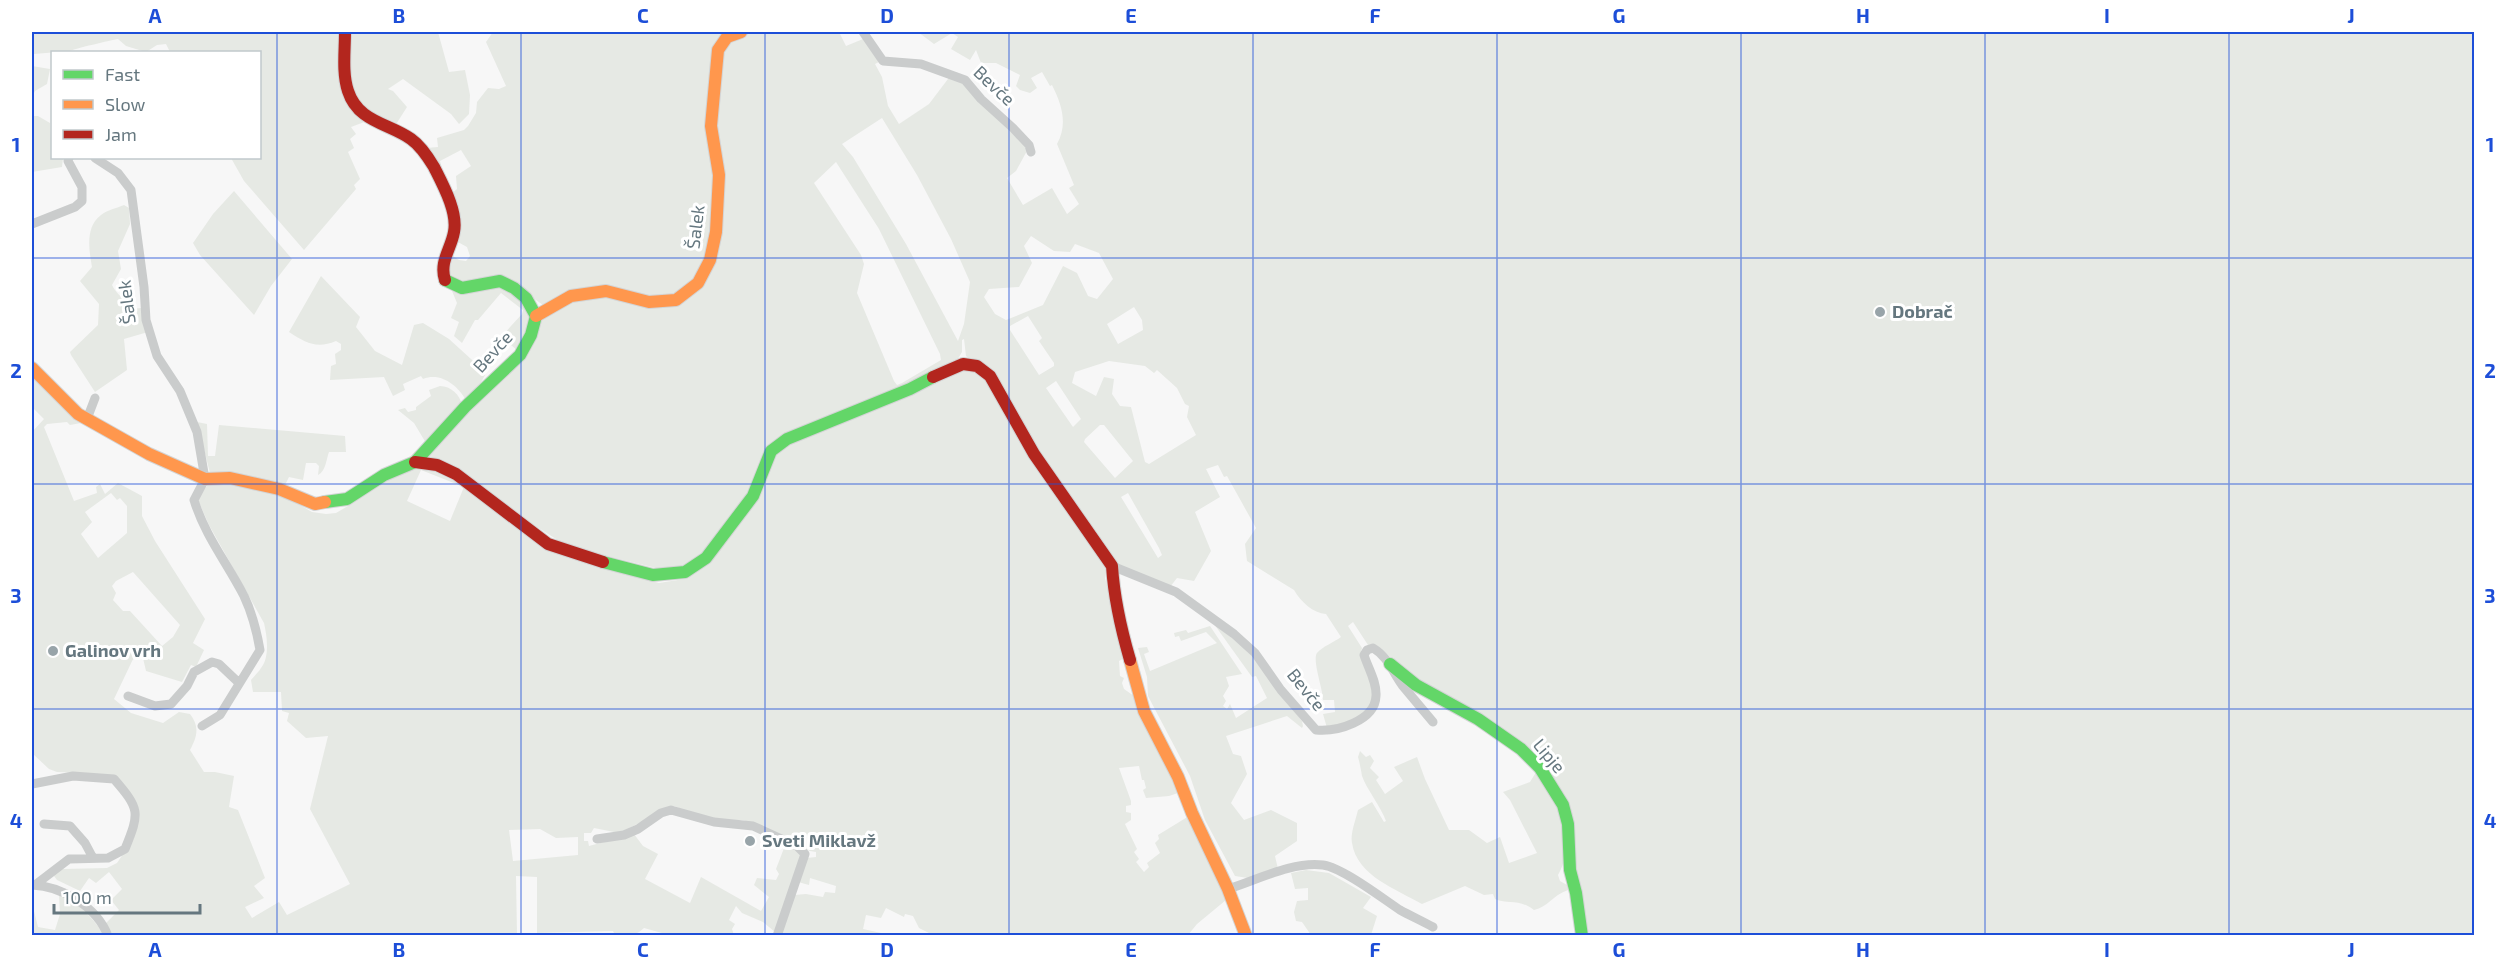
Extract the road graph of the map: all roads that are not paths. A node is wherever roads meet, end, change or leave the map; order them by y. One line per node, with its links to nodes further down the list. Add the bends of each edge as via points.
1 (345, 32): 9 (street, via 348,89 357,108 380,126 420,147 446,192 454,232 442,267 445,280 462,288 500,281 526,298)
2 (741, 32): 4 (street, Šalek)
3 (863, 32): 5 (street, Bevče, via 883,61 921,64 965,80)
4 (725, 34): 9 (street, Šalek, via 718,50 711,126 719,175 716,232 710,260 698,283 676,300 649,303 606,291 571,296)
5 (1031, 152)
6 (69, 159): 8 (street, via 82,187 82,201)
7 (97, 159): 14 (street, Šalek, via 118,173 131,190 146,320 157,356 180,391 197,432)
8 (32, 225)
9 (536, 316): 13 (street, Bevče, via 520,354)
10 (32, 368): 12 (street)
11 (95, 398): 12 (street)
12 (87, 419): 14 (street, via 149,454)
13 (415, 462): 14 (street, Bevče, via 347,499 315,504 279,489 230,478); 15 (street, via 437,465 456,474 548,544 582,557 653,574 686,572 706,558 738,518 753,496 771,451 787,439 963,364 977,366 990,376 1034,454)
14 (205, 479): 17 (street, via 194,500 201,523 245,598 260,650)
15 (1112, 566): 16 (street, Bevče, via 1176,592 1234,633 1255,653 1316,730 1338,731 1371,709 1377,698 1364,655 1367,650 1380,652); 26 (street, via 1120,624 1144,711)
16 (1390, 664): 19 (street, Bevče); 31 (street, Lipje, via 1416,685 1478,719 1521,749 1540,768 1563,805 1568,824 1570,870)
17 (239, 683): 18 (street, via 212,662 194,672 171,704 155,706); 20 (street, via 220,715)
18 (128, 696)
19 (1433, 722)
20 (202, 726)
21 (32, 784): 24 (street, via 73,776 114,779 133,801 135,823 125,849 108,858)
22 (44, 824): 24 (street, via 70,826)
23 (597, 839): 29 (street, via 624,835 671,810 714,822 753,826 797,846 805,854)
24 (93, 858): 25 (street, via 69,859)
25 (33, 885): 28 (street, via 73,896 84,904)
26 (1228, 889): 27 (street, via 1285,871 1324,865); 30 (street)
27 (1433, 927)
28 (108, 936)
29 (777, 936)
30 (1246, 936)
31 (1582, 936)

